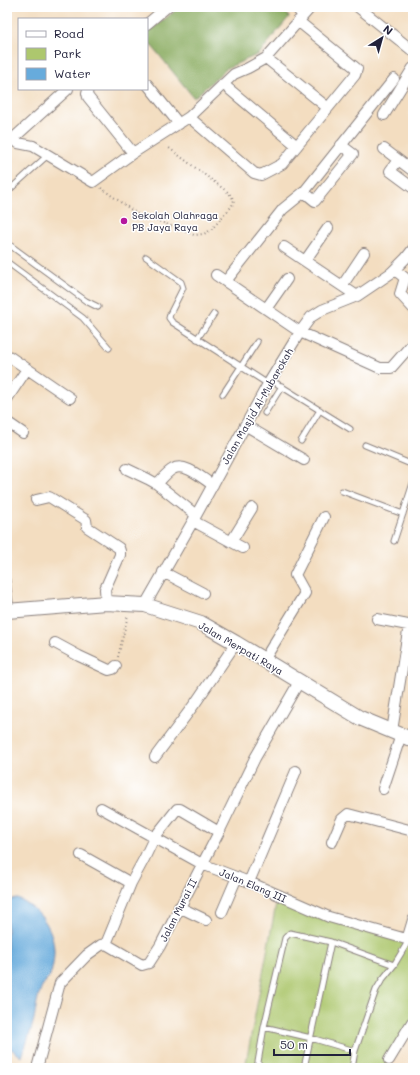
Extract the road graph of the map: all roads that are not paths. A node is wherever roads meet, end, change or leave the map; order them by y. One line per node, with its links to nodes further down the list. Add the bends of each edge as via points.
1 (167, 7): 6 (street)
2 (296, 7): 5 (street)
3 (311, 7): 5 (street)
4 (358, 7): 7 (street)
5 (301, 19): 8 (street); 15 (street, via 357,69)
6 (148, 23)
7 (413, 51)
8 (266, 58): 11 (street, via 234,74); 15 (street)
9 (413, 68): 16 (street)
10 (394, 79): 21 (street)
11 (223, 84): 17 (street); 22 (street)
12 (148, 85): 18 (street)
13 (67, 90): 20 (street)
14 (88, 90): 24 (street, via 88,97)
15 (328, 108): 22 (street)
16 (384, 115)
17 (189, 117): 18 (street); 22 (street, via 254,173 261,175 282,164)
18 (179, 124): 24 (street)
19 (18, 143): 25 (street, via 34,146)
20 (7, 144)
21 (341, 145): 30 (street); 30 (street, via 353,154 315,201)
22 (297, 146)
23 (384, 149): 26 (street)
24 (133, 153): 25 (street, via 94,182)
25 (48, 156): 29 (lane)
26 (398, 160): 27 (street); 28 (street, via 390,171)
27 (413, 171)
28 (413, 188)
29 (7, 192)
30 (304, 192): 42 (street, via 283,209)
31 (328, 228): 37 (street)
32 (7, 243): 45 (lane)
33 (284, 247): 37 (street)
34 (413, 249): 39 (street, Jalan Masjid Al-Mubarokah)
35 (364, 253): 43 (street)
36 (146, 257): 50 (lane, via 181,282 183,288 169,318)
37 (305, 261): 43 (street)
38 (7, 262): 53 (lane, via 83,318)
39 (395, 270): 44 (street, Jalan Masjid Al-Mubarokah); 46 (street, via 405,278 400,294)
40 (216, 274): 42 (street)
41 (287, 279): 47 (street)
42 (226, 281): 47 (street)
43 (342, 286): 44 (street)
44 (357, 296): 49 (street, Jalan Masjid Al-Mubarokah, via 322,310 311,317)
45 (98, 307)
46 (413, 308)
47 (266, 309): 49 (street)
48 (214, 314): 50 (lane)
49 (300, 332): 52 (street, via 380,368 392,368); 57 (street, Jalan Masjid Al-Mubarokah)
50 (198, 339): 55 (lane)
51 (257, 342): 55 (lane)
52 (413, 343)
53 (109, 348)
54 (7, 356): 56 (street)
55 (240, 367): 57 (lane); 59 (lane)
56 (27, 369): 60 (street); 61 (street)
57 (270, 382): 58 (lane); 65 (street, Jalan Masjid Al-Mubarokah)
58 (282, 386): 62 (lane); 63 (lane)
59 (223, 394)
60 (70, 398)
61 (7, 399)
62 (320, 410): 66 (lane); 68 (lane)
63 (265, 413)
64 (7, 422): 67 (street)
65 (245, 425): 70 (street); 75 (street, Jalan Masjid Al-Mubarokah)
66 (350, 428)
67 (23, 433)
68 (301, 441)
69 (365, 445): 71 (lane)
70 (304, 460)
71 (412, 463)
72 (127, 469): 74 (street)
73 (413, 483): 79 (lane)
74 (157, 484): 75 (street, via 172,469 180,467 188,469); 81 (street)
75 (213, 485): 81 (street, Jalan Masjid Al-Mubarokah)
76 (342, 491): 79 (lane)
77 (36, 500): 88 (street, via 51,498 86,520 87,527 118,548 120,555 105,589)
78 (252, 508): 83 (street)
79 (403, 514): 82 (lane)
80 (324, 517): 95 (street, via 295,575 306,593)
81 (195, 518): 83 (street); 85 (street, Jalan Masjid Al-Mubarokah)
82 (394, 541)
83 (232, 542): 84 (street)
84 (243, 548)
85 (163, 572): 87 (street); 89 (street, Jalan Masjid Al-Mubarokah)
86 (7, 580): 90 (lane)
87 (203, 593)
88 (106, 603): 89 (main road, Jalan Merpati Raya); 90 (main road, Jalan Merpati Raya)
89 (145, 605): 93 (main road, Jalan Merpati Raya, via 201,623)
90 (9, 610)
91 (377, 619): 92 (street)
92 (411, 625): 98 (street)
93 (236, 642): 95 (main road, Jalan Merpati Raya); 99 (street)
94 (55, 643): 96 (street, via 109,670)
95 (264, 660): 97 (main road, Jalan Merpati Raya)
96 (116, 666)
97 (299, 682): 98 (main road, Jalan Merpati Raya, via 360,718); 104 (street, Jalan Murai II, via 255,758)
98 (402, 735): 101 (street)
99 (156, 757)
100 (296, 771): 110 (street)
101 (383, 789)
102 (101, 808): 105 (street, Jalan Elang III)
103 (413, 831): 106 (street, via 348,814 342,819)
104 (219, 832): 105 (street, via 180,809); 108 (street, Jalan Murai II)
105 (154, 838): 108 (street, Jalan Elang III); 111 (street)
106 (332, 842)
107 (81, 855): 111 (street)
108 (202, 864): 109 (street, Jalan Elang III); 112 (street, Jalan Murai II)
109 (237, 878): 110 (street, Jalan Elang III); 113 (street)
110 (249, 882): 116 (street, Jalan Elang III, via 329,917)
111 (131, 883): 118 (street)
112 (179, 907): 114 (street); 118 (street, Jalan Murai II, via 149,963 142,965)
113 (222, 912)
114 (206, 920)
115 (413, 920): 116 (street)
116 (410, 940): 119 (lane)
117 (331, 942): 119 (lane); 121 (lane, via 290,933 285,938); 122 (lane)
118 (106, 944): 125 (street, via 87,955 60,983)
119 (394, 965): 123 (lane, via 379,984)
120 (413, 1021): 124 (street)
121 (264, 1027): 122 (lane); 126 (lane)
122 (311, 1038): 123 (lane); 127 (lane)
123 (355, 1051): 128 (lane)
124 (389, 1060)
125 (37, 1068)
126 (257, 1068)
127 (304, 1068)
128 (352, 1068)

